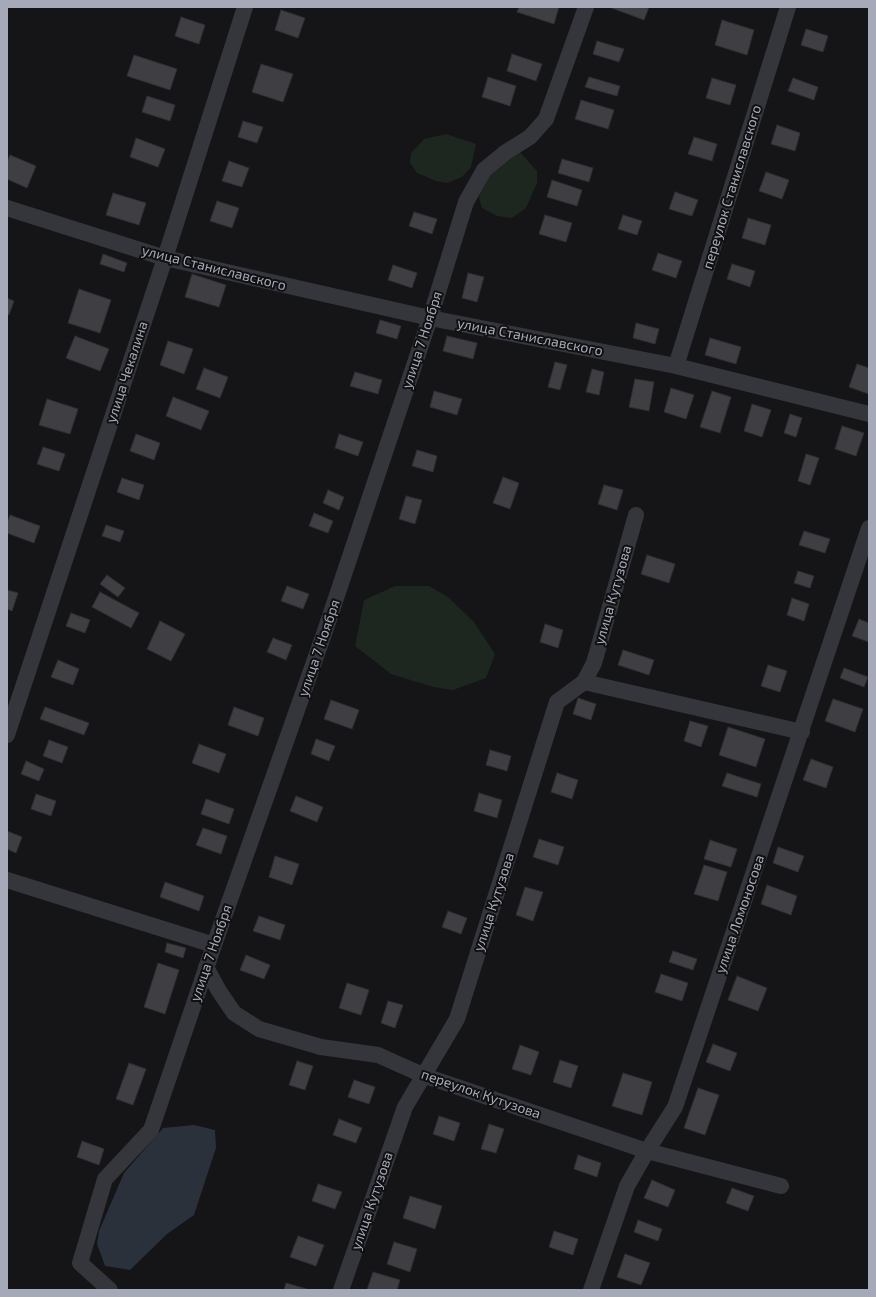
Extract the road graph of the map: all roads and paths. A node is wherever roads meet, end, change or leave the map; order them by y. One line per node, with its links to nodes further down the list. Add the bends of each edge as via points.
1 (245, 7): 5 (street, улица Чекалина)
2 (586, 7): 6 (street, улица 7 Ноября, via 546,119 530,137 484,170 466,202)
3 (788, 7): 7 (street, переулок Станиславского)
4 (7, 208): 5 (street, улица Станиславского)
5 (165, 258): 6 (street, улица Станиславского); 13 (street, улица Чекалина)
6 (430, 318): 7 (street, улица Станиславского); 15 (street, улица 7 Ноября, via 325,631)
7 (676, 366): 8 (street, улица Станиславского)
8 (869, 414)
9 (636, 516): 11 (street, улица Кутузова, via 594,663)
10 (869, 528): 12 (street, улица Ломоносова)
11 (584, 682): 12 (street); 17 (street, улица Кутузова, via 557,702 457,1019)
12 (802, 732): 18 (street, улица Ломоносова, via 675,1107)
13 (7, 735)
14 (7, 880): 15 (street)
15 (214, 945): 16 (street, улица 7 Ноября)
16 (206, 968): 17 (street, переулок Кутузова, via 234,1013 259,1029 321,1047 378,1055); 20 (street, улица 7 Ноября, via 151,1130 106,1179 80,1263)
17 (424, 1076): 18 (street, переулок Кутузова); 21 (street, улица Кутузова, via 405,1107)
18 (647, 1151): 19 (street, переулок Кутузова); 22 (street, улица Ломоносова, via 627,1186)
19 (781, 1186)
20 (110, 1290)
21 (341, 1290)
22 (591, 1290)

